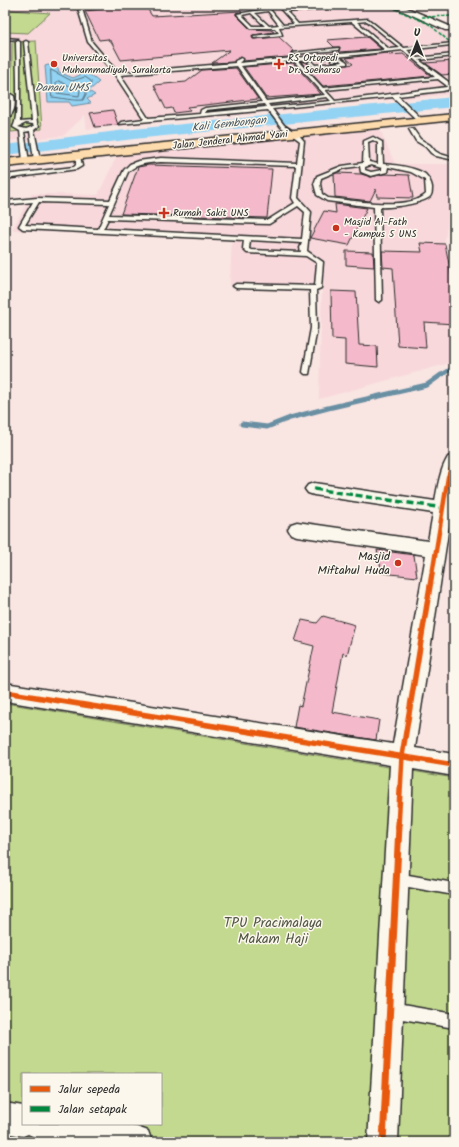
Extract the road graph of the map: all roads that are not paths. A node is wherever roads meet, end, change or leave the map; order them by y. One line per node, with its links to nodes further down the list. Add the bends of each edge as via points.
1 (79, 5): 36 (lane, via 90,42)
2 (265, 5): 6 (lane)
3 (279, 5): 7 (lane)
4 (362, 5): 7 (lane)
5 (394, 5): 10 (street)
6 (270, 10): 8 (lane); 14 (lane)
7 (284, 11): 12 (lane)
8 (252, 12): 15 (lane); 15 (lane, via 239,14 252,27)
9 (454, 16): 10 (street)
10 (422, 17): 16 (street)
11 (352, 20): 12 (lane); 20 (lane, via 368,20); 21 (lane)
12 (297, 25): 14 (lane)
13 (276, 26): 14 (lane); 15 (lane); 17 (lane, via 281,34)
14 (282, 26)
15 (268, 27)
16 (454, 28)
17 (254, 37)
18 (5, 39): 19 (lane)
19 (21, 40): 47 (lane); 56 (lane)
20 (398, 44): 21 (lane); 24 (lane)
21 (382, 45): 23 (lane); 26 (lane)
22 (454, 45): 24 (lane)
23 (374, 46)
24 (404, 48): 26 (lane); 33 (lane)
25 (343, 49): 27 (lane)
26 (388, 50): 32 (lane)
27 (305, 52): 28 (lane); 32 (lane)
28 (296, 53)
29 (454, 55): 33 (lane)
30 (241, 59): 35 (lane, via 236,61)
31 (454, 59): 33 (lane)
32 (310, 60): 32 (lane, via 339,59 346,63 314,66); 34 (lane)
33 (418, 60): 37 (lane)
34 (297, 61): 35 (lane); 40 (lane)
35 (237, 65): 36 (lane); 44 (lane)
36 (117, 74): 54 (lane)
37 (439, 78): 39 (lane); 40 (lane)
38 (454, 83): 39 (lane)
39 (448, 84): 43 (lane, via 449,88 446,90)
40 (323, 89): 42 (lane)
41 (5, 92): 46 (lane, via 12,97)
42 (329, 96): 44 (lane); 45 (lane)
43 (396, 97): 45 (lane); 50 (lane)
44 (265, 102): 48 (lane); 51 (lane, via 205,109)
45 (334, 102): 48 (lane)
46 (13, 108): 47 (lane); 53 (lane)
47 (19, 108): 57 (lane)
48 (270, 110): 51 (lane); 59 (lane)
49 (454, 111): 50 (highway, Jalan Jenderal Ahmad Yani)
50 (414, 114): 52 (highway, Jalan Jenderal Ahmad Yani); 58 (highway, Jalan Jenderal Ahmad Yani); 59 (highway, Jalan Jenderal Ahmad Yani)
51 (202, 115): 54 (lane)
52 (454, 117)
53 (5, 119)
54 (147, 120): 55 (lane)
55 (121, 122)
56 (35, 123): 57 (lane); 61 (lane, via 37,126)
57 (18, 124): 60 (lane, via 15,127)
58 (370, 125): 59 (highway, Jalan Jenderal Ahmad Yani); 63 (lane)
59 (286, 128): 64 (highway, Jalan Jenderal Ahmad Yani); 73 (lane, via 302,141)
60 (22, 130): 61 (lane); 66 (lane)
61 (32, 130): 66 (lane)
62 (411, 130): 69 (lane, via 418,140 433,152)
63 (373, 138): 72 (lane, via 366,142); 74 (lane, via 380,142)
64 (208, 139): 65 (highway, Jalan Jenderal Ahmad Yani); 66 (highway, Jalan Jenderal Ahmad Yani)
65 (133, 150): 68 (highway, Jalan Jenderal Ahmad Yani); 71 (lane)
66 (30, 154): 67 (highway, Jalan Jenderal Ahmad Yani); 68 (highway, Jalan Jenderal Ahmad Yani); 70 (highway, Jalan Jenderal Ahmad Yani)
67 (5, 156)
68 (78, 156): 75 (lane, via 79,166 75,168)
69 (454, 159)
70 (5, 163)
71 (138, 163): 73 (lane, via 185,160); 77 (lane, via 128,169)
72 (366, 164): 74 (lane); 74 (lane, via 362,166 363,170 377,174 385,171 385,167); 80 (lane, via 344,167 320,175 317,180 319,193 327,199)
73 (299, 165): 79 (lane, via 295,198)
74 (381, 165): 80 (lane, via 400,167 424,176 427,179 429,194 412,202)
75 (5, 176)
76 (37, 200): 77 (lane); 78 (lane); 82 (lane, via 22,226)
77 (111, 202): 81 (lane)
78 (5, 203)
79 (298, 203): 81 (lane, via 269,222); 84 (lane, via 308,212)
80 (376, 206): 88 (lane)
81 (105, 217): 82 (lane)
82 (100, 230): 83 (lane)
83 (247, 238): 84 (lane); 85 (lane, via 246,249 249,252)
84 (305, 241): 85 (lane, via 304,249)
85 (307, 254): 87 (lane, via 320,262 320,286)
86 (236, 286): 87 (lane)
87 (313, 288): 89 (lane, via 314,328)
88 (379, 300)
89 (307, 372)
90 (453, 465): 92 (street)
91 (314, 489): 92 (street)
92 (443, 508): 94 (street)
93 (297, 529): 94 (street)
94 (436, 549): 96 (street)
95 (5, 692): 96 (street)
96 (402, 756): 97 (street); 98 (street)
97 (454, 765)
98 (396, 879): 99 (lane); 100 (street)
99 (454, 889)
100 (390, 1009): 101 (lane); 106 (street)
101 (454, 1021)
102 (5, 1118): 103 (street)
103 (22, 1121)
104 (44, 1125): 105 (street)
105 (137, 1142)
106 (383, 1142)

